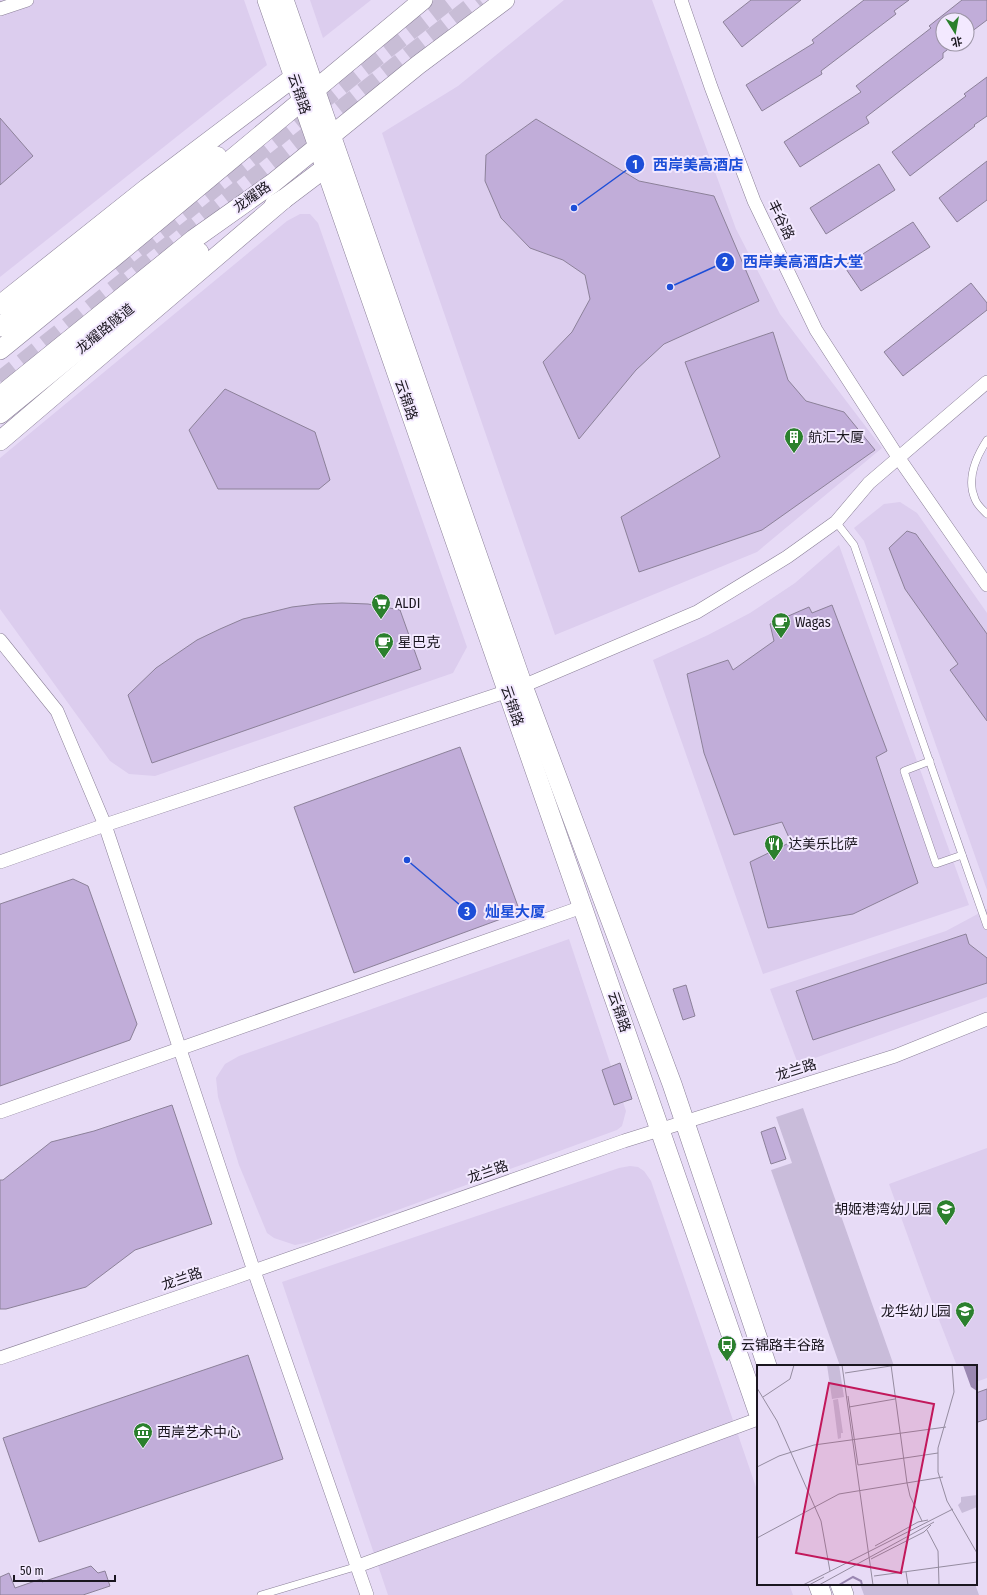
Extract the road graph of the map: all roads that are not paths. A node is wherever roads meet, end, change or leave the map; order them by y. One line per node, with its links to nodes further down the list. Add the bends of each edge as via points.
1 (27, 0): 7 (street)
2 (267, 0): 8 (main road, 云锦路)
3 (284, 0): 9 (main road, 云锦路)
4 (423, 0): 9 (main road)
5 (505, 0): 12 (main road, 龙耀路, via 418,65)
6 (681, 0): 26 (street, 丰谷路, via 754,201 816,330)
7 (0, 9)
8 (294, 77): 9 (main road, 云锦路); 10 (main road)
9 (308, 95): 11 (main road); 12 (main road, 云锦路)
10 (260, 103): 13 (main road); 18 (main road, via 147,188)
11 (281, 117): 13 (main road); 20 (main road)
12 (325, 141): 14 (main road, 云锦路); 15 (main road, 龙耀路); 31 (main road, 云锦路)
13 (204, 164): 19 (main road)
14 (325, 168): 16 (main road, 龙耀路隧道); 31 (main road, 云锦路)
15 (273, 183): 17 (main road, 龙耀路隧道); 22 (main road, 龙耀路, via 194,240)
16 (284, 199): 17 (main road, 龙耀路隧道); 25 (main road, 龙耀路)
17 (210, 243): 23 (main road, 龙耀路隧道)
18 (0, 305)
19 (0, 327)
20 (0, 350)
21 (987, 382): 26 (street)
22 (0, 396)
23 (0, 414)
24 (987, 440): 27 (lane, via 978,454 972,473 975,500)
25 (0, 441)
26 (898, 457): 28 (street, via 870,483); 29 (street, 丰谷路)
27 (987, 514)
28 (836, 522): 31 (street, via 787,557 697,612); 32 (lane, via 854,544)
29 (987, 585)
30 (0, 640): 33 (street, via 57,711)
31 (515, 689): 33 (street); 36 (main road, 云锦路); 41 (main road, 云锦路)
32 (930, 761): 34 (lane); 34 (lane, via 904,771 936,864)
33 (105, 825): 35 (street); 39 (street)
34 (962, 855): 37 (lane)
35 (0, 862)
36 (582, 906): 39 (street); 42 (main road, 云锦路)
37 (987, 926)
38 (987, 1019): 41 (street, 龙兰路, via 895,1056)
39 (179, 1049): 40 (street); 43 (street)
40 (0, 1112)
41 (685, 1121): 42 (street, 龙兰路); 45 (main road, 云锦路)
42 (661, 1129): 43 (street, 龙兰路); 46 (main road, 云锦路)
43 (254, 1271): 44 (street, 龙兰路); 48 (street)
44 (0, 1358)
45 (767, 1365)
46 (757, 1409)
47 (757, 1419): 48 (street)
48 (358, 1566): 51 (lane); 52 (street)
49 (818, 1585): 53 (main road)
50 (840, 1585): 54 (main road)
51 (261, 1595)
52 (367, 1595)
53 (822, 1595)
54 (844, 1595)

